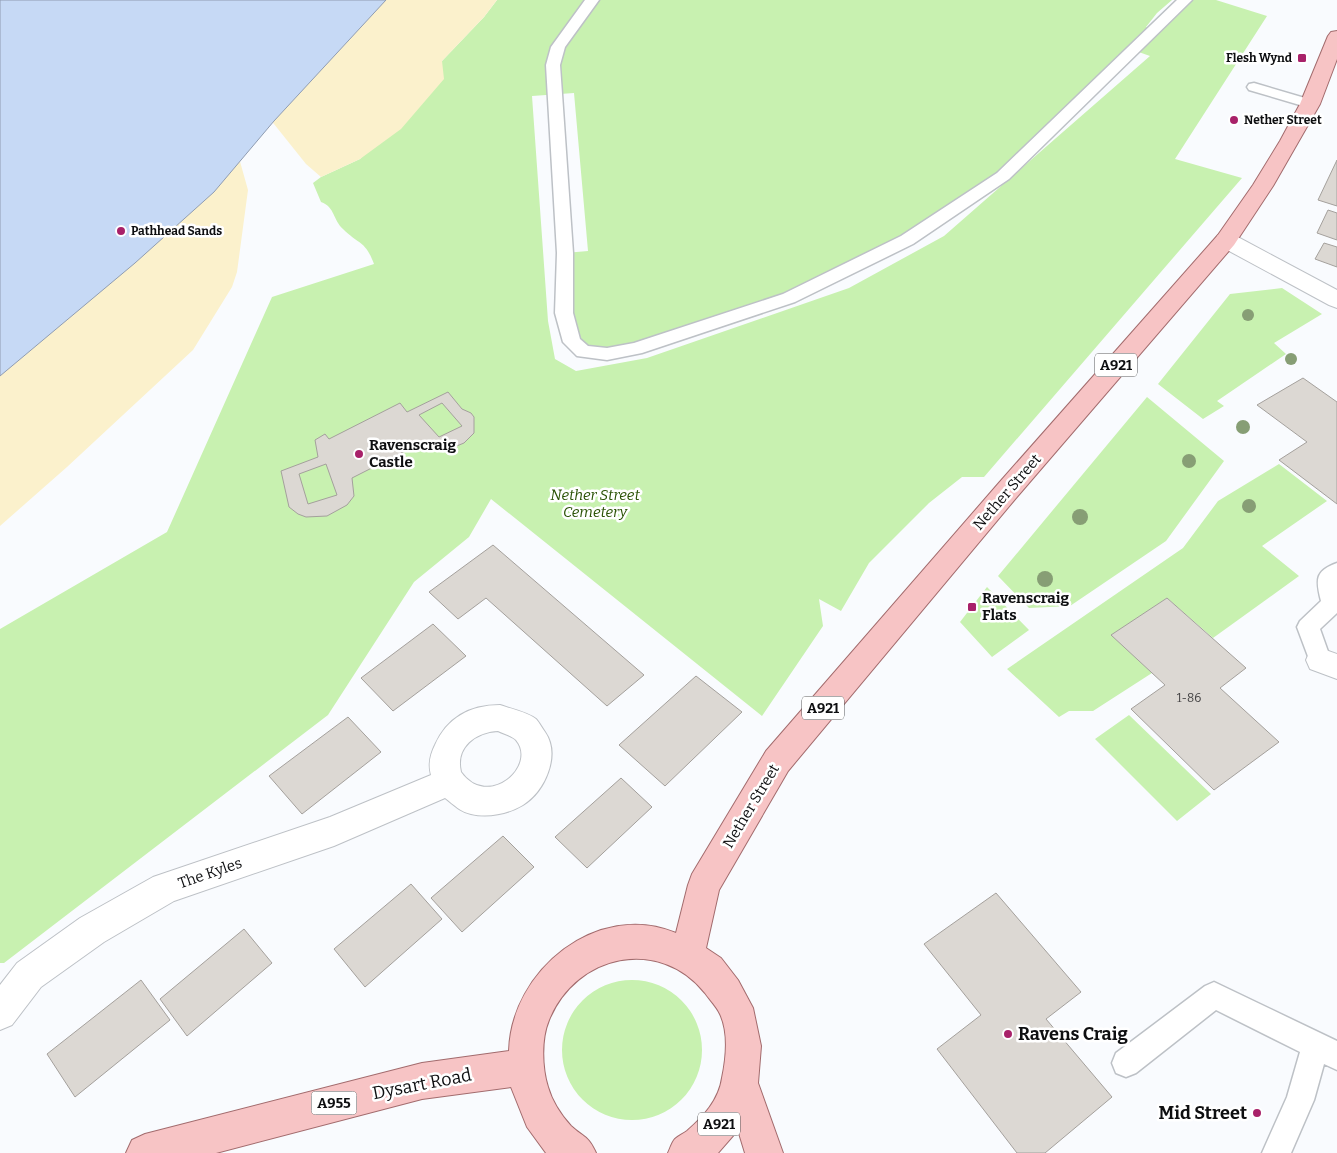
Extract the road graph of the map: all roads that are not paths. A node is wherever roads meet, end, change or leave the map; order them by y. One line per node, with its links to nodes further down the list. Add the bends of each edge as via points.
1 (592, 0): 2 (lane, via 558,48 553,65 565,253 564,313 572,342 583,352 607,354 636,349 789,298 907,240 1003,176)
2 (1185, 0)
3 (1337, 36): 5 (main road, Nether Street / A921)
4 (1254, 87): 5 (lane)
5 (1310, 104): 6 (main road, Nether Street / A921, via 1263,186)
6 (1226, 240): 7 (street); 11 (main road, Nether Street / A921, via 777,761 704,885)
7 (1337, 300)
8 (1337, 572): 9 (lane, via 1327,581 1332,604 1308,627)
9 (1329, 664)
10 (449, 782): 12 (street, The Kyles, via 334,831 165,888 92,930 29,975)
11 (688, 953): 15 (main road, A921, via 657,942 624,941 592,950 563,969 541,997 528,1030); 16 (main road, A921, via 716,976 736,1008 744,1045)
12 (0, 1013)
13 (1326, 1051): 14 (lane, via 1214,995); 21 (lane)
14 (1126, 1063)
15 (525, 1067): 17 (main road, Dysart Road / A955, via 422,1081); 18 (main road, A921, via 533,1099 549,1128)
16 (740, 1084): 19 (main road, A921, via 726,1116 702,1144); 20 (main road, A921)
17 (145, 1153)
18 (577, 1153)
19 (686, 1153)
20 (764, 1153)
21 (1276, 1153)

